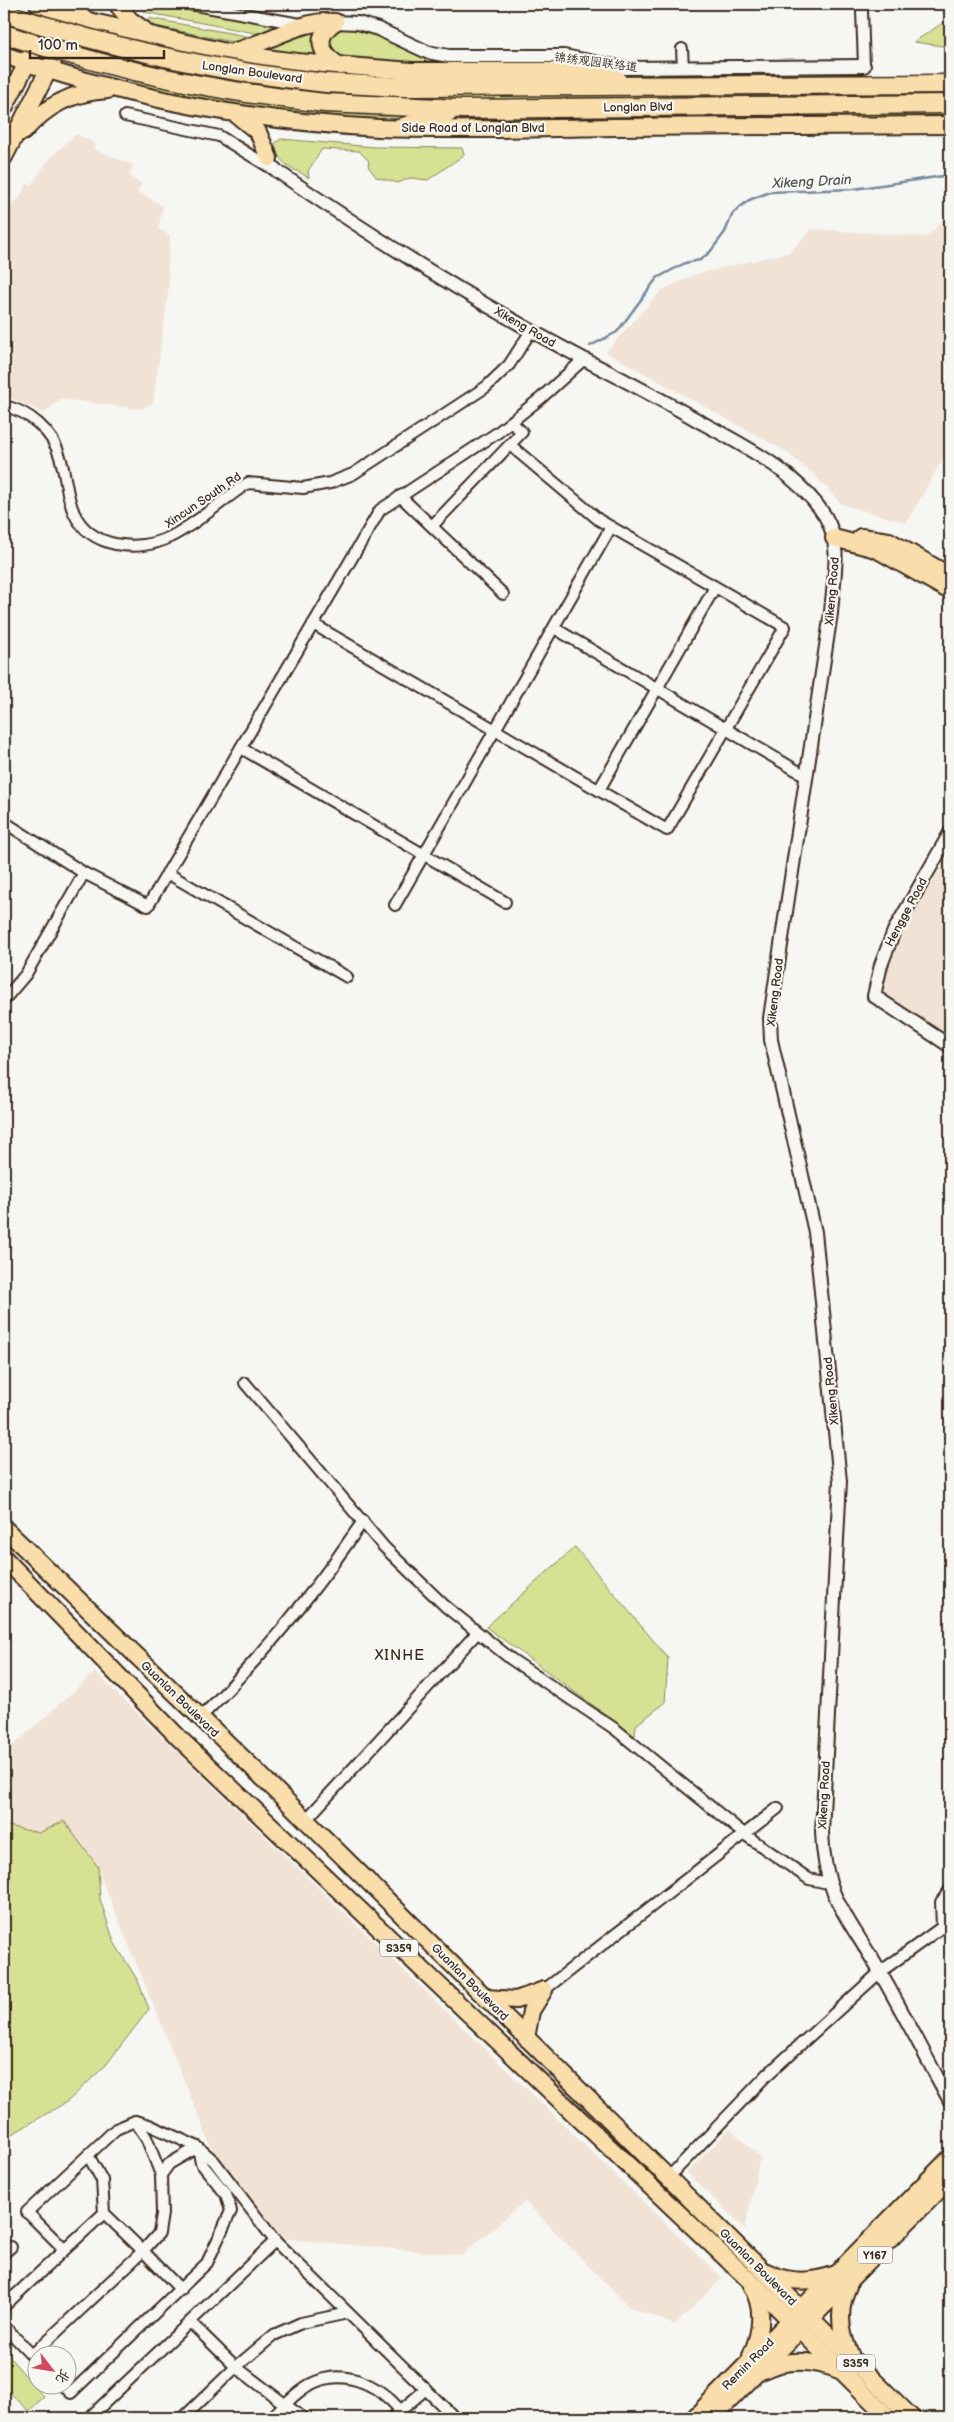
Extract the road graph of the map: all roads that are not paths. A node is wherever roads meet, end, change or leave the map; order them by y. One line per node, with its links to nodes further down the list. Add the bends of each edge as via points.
1 (38, 4): 4 (main road)
2 (116, 4): 11 (main road, via 130,20)
3 (190, 4): 9 (street)
4 (56, 7): 5 (main road); 15 (main road)
5 (78, 10): 11 (main road); 19 (main road)
6 (862, 11): 17 (street)
7 (4, 13): 21 (highway, Longlan Boulevard, bridge, via 85,39 146,54 237,72)
8 (335, 22): 9 (main road); 16 (main road, via 323,33 321,44 328,57); 18 (street, 锦绣观园联络道, via 358,23 378,29 438,55 544,55 624,68)
9 (306, 26): 13 (main road)
10 (4, 34): 26 (highway, Longlan Boulevard, bridge, via 105,65 214,89)
11 (153, 36): 13 (main road); 25 (main road, via 136,42 124,60 127,82)
12 (682, 49): 18 (street)
13 (228, 53): 16 (main road)
14 (4, 55): 15 (main road, Side Road of Longlan Blvd)
15 (27, 63): 19 (main road, Side Road of Longlan Blvd); 28 (main road)
16 (340, 66): 20 (main road, via 412,71)
17 (864, 66): 18 (street, 锦绣观园联络道)
18 (683, 67)
19 (50, 70): 24 (main road, Side Road of Longlan Blvd); 35 (main road)
20 (565, 71): 23 (highway)
21 (326, 82): 23 (highway, Longlan Blvd, via 403,87)
22 (950, 84): 23 (highway, Longlan Blvd)
23 (661, 86)
24 (123, 90): 25 (main road, Side Road of Longlan Blvd); 35 (main road, via 85,92 56,102 30,124)
25 (142, 95): 30 (main road, Side Road of Longlan Blvd)
26 (325, 103): 29 (highway, Longlan Blvd)
27 (950, 104): 29 (highway, Longlan Blvd)
28 (4, 108)
29 (463, 108): 34 (highway)
30 (228, 112): 32 (main road, Side Road of Longlan Blvd); 36 (main road, via 253,127 262,138)
31 (126, 116): 36 (street, via 219,136)
32 (292, 120): 34 (main road, Side Road of Longlan Blvd); 36 (main road, via 283,123 274,133 269,145)
33 (950, 125): 34 (main road, Side Road of Longlan Blvd)
34 (403, 127)
35 (4, 157)
36 (273, 164): 37 (street, Xikeng Road, via 348,220)
37 (531, 331): 38 (street, Xikeng Road); 39 (street, Xincun South Rd, via 510,365 486,387 366,467 340,480 316,486 290,488 248,483 181,531 143,546 111,543 84,528 74,512 52,438 31,418)
38 (584, 359): 40 (street); 45 (street, Xikeng Road, via 778,467 813,499)
39 (4, 406)
40 (511, 422): 41 (street, via 522,432); 42 (street)
41 (510, 445): 43 (street); 44 (street)
42 (400, 496): 43 (street); 50 (street, via 380,510)
43 (432, 526): 49 (street)
44 (611, 527): 47 (street); 51 (street)
45 (834, 538): 46 (main road, via 881,539); 48 (main road, via 876,549); 56 (street, Xikeng Road, via 836,558 831,613)
46 (950, 576)
47 (715, 587): 52 (street); 54 (street, via 785,627)
48 (950, 591)
49 (503, 594)
50 (313, 624): 53 (street); 55 (street)
51 (554, 628): 52 (street); 53 (street)
52 (657, 689): 54 (street); 57 (street)
53 (496, 729): 57 (street); 60 (street)
54 (726, 729): 56 (street); 57 (street, via 667,830)
55 (240, 748): 60 (street); 62 (street)
56 (806, 776): 77 (street, Xikeng Road, via 770,1018 771,1040 815,1232 840,1481 822,1832 822,1859)
57 (599, 790)
58 (4, 822): 61 (street)
59 (949, 839): 67 (street, Hengge Road, via 894,931 874,996)
60 (424, 855): 63 (street); 64 (street)
61 (84, 873): 62 (street, via 148,906); 66 (street, via 26,974)
62 (167, 873): 65 (street)
63 (505, 902)
64 (395, 905)
65 (347, 977)
66 (4, 1000)
67 (950, 1046)
68 (245, 1383): 69 (street)
69 (363, 1521): 72 (street, via 417,1581); 73 (street, via 297,1611)
70 (4, 1528): 73 (main road, Guanlan Boulevard / S359)
71 (4, 1558): 96 (main road, Guanlan Boulevard / S359, via 180,1739)
72 (477, 1633): 75 (street); 76 (street, via 615,1729)
73 (200, 1718): 75 (main road, Guanlan Boulevard / S359)
74 (778, 1808): 76 (street)
75 (305, 1821): 81 (main road, Guanlan Boulevard / S359)
76 (744, 1834): 77 (street, via 808,1879); 80 (street)
77 (828, 1883): 79 (street, Xikeng Road, via 839,1907)
78 (950, 1890): 79 (street, via 941,1902 942,1927)
79 (880, 1972): 83 (street, Xikeng Road); 89 (street, via 767,2075)
80 (544, 1990): 81 (main road, via 516,2000); 82 (main road, via 531,2011)
81 (486, 1998): 82 (main road, Guanlan Boulevard / S359)
82 (526, 2038): 89 (main road, Guanlan Boulevard / S359)
83 (950, 2101)
84 (135, 2121): 85 (street); 86 (street, via 116,2129); 88 (street, via 146,2137)
85 (198, 2147): 88 (street, via 169,2164); 92 (street, via 214,2161); 98 (street, via 201,2162 226,2194 231,2211 207,2263)
86 (88, 2155): 91 (street, via 102,2180); 93 (street, via 26,2212)
87 (950, 2158): 95 (main road, Y167)
88 (161, 2175): 94 (street, via 159,2233)
89 (668, 2178): 96 (main road, Guanlan Boulevard / S359)
90 (950, 2180): 97 (main road, Y167)
91 (104, 2213): 93 (street); 94 (street)
92 (275, 2241): 100 (street); 102 (street)
93 (64, 2249): 99 (street)
94 (144, 2251): 98 (street); 104 (street)
95 (836, 2272): 96 (main road, via 822,2279 799,2281); 101 (main road, Y167)
96 (754, 2274): 101 (main road, Guanlan Boulevard / S359); 108 (main road, via 760,2325)
97 (853, 2278): 101 (main road, Y167); 106 (main road, via 843,2298 841,2321 845,2344)
98 (182, 2290): 110 (street)
99 (4, 2306)
100 (348, 2313): 107 (street, via 301,2323 274,2335); 111 (street)
101 (800, 2320): 106 (main road, Guanlan Boulevard / S359); 108 (main road, Remin Road / Y167); 109 (main road, Guanlan Boulevard / S359)
102 (192, 2323): 107 (street); 114 (street)
103 (4, 2326): 105 (street)
104 (49, 2344)
105 (28, 2351)
106 (856, 2364): 123 (main road, Guanlan Boulevard / S359)
107 (236, 2367): 112 (street); 115 (street)
108 (750, 2371): 109 (main road, via 800,2362 826,2365); 120 (main road, Remin Road / Y167); 121 (main road, Remin Road / Y167)
109 (841, 2371): 122 (main road, Guanlan Boulevard / S359)
110 (78, 2387)
111 (426, 2389): 113 (street); 119 (street)
112 (284, 2406): 113 (street, via 308,2386 325,2378 342,2377 365,2381); 116 (street); 117 (street)
113 (403, 2414): 118 (street)
114 (92, 2415)
115 (183, 2418)
116 (271, 2418)
117 (303, 2418)
118 (392, 2418)
119 (455, 2418)
120 (694, 2418)
121 (712, 2418)
122 (889, 2418)
123 (912, 2418)

